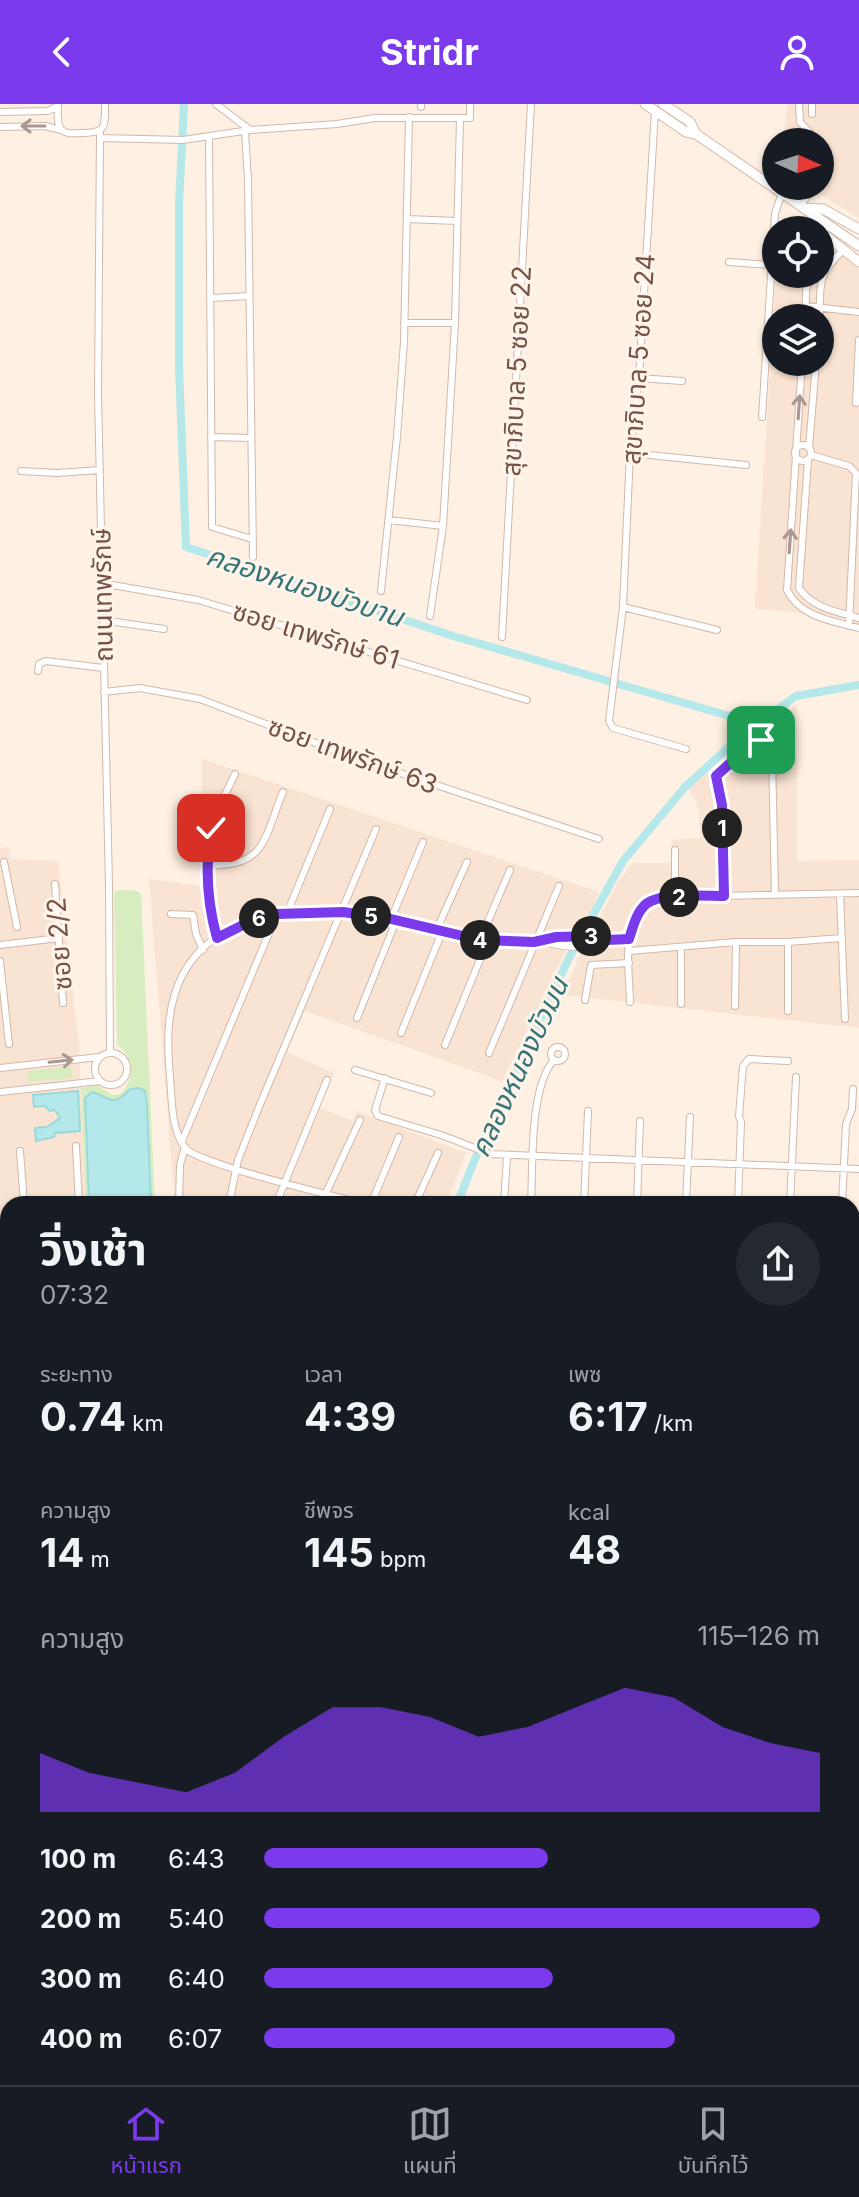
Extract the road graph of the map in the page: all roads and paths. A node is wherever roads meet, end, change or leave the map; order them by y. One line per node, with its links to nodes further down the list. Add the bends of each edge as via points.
1 (105, 104): 20 (street, ถนนเทพรักษ์)
2 (216, 104): 18 (street)
3 (470, 104): 15 (street, via 470,118)
4 (531, 104): 77 (street, สุขาภิบาล 5 ซอย 22)
5 (645, 104): 10 (main road)
6 (681, 104): 13 (street)
7 (799, 104): 17 (street)
8 (812, 104): 12 (street)
9 (58, 105): 11 (street, via 47,111); 19 (street, via 59,125)
10 (659, 108): 13 (main road); 21 (main road, via 686,132); 49 (street, สุขาภิบาล 5 ซอย 24)
11 (0, 112)
12 (812, 114)
13 (679, 116): 21 (main road)
14 (409, 117): 15 (street); 18 (street); 28 (street)
15 (460, 118): 29 (street)
16 (0, 127): 19 (street, one-way to 16, via 45,126)
17 (805, 128)
18 (248, 130): 22 (street); 39 (street)
19 (65, 132): 20 (street)
20 (100, 134): 22 (street, via 164,140); 59 (street, ถนนเทพรักษ์)
21 (696, 134): 23 (main road)
22 (209, 137): 40 (street)
23 (762, 179)
24 (792, 200): 26 (main road)
25 (806, 200): 26 (street)
26 (803, 207): 27 (main road); 30 (main road, via 823,209)
27 (816, 216)
28 (407, 219): 29 (street); 44 (street)
29 (457, 221): 45 (street)
30 (859, 229)
31 (834, 238): 33 (main road)
32 (834, 242): 34 (main road)
33 (859, 246)
34 (843, 250): 36 (main road); 41 (street, via 823,274)
35 (729, 262): 37 (street)
36 (859, 262)
37 (762, 264)
38 (770, 288): 52 (street)
39 (249, 296): 40 (street); 54 (street)
40 (211, 298): 53 (street)
41 (820, 304)
42 (834, 310): 43 (street)
43 (859, 312)
44 (404, 323): 45 (street); 61 (street)
45 (455, 323): 62 (street)
46 (859, 340): 51 (street)
47 (801, 376): 56 (street, one-way to 47)
48 (815, 376): 57 (street)
49 (639, 378): 50 (street); 55 (street, สุขาภิบาล 5 ซอย 24)
50 (682, 381)
51 (856, 403)
52 (762, 417)
53 (211, 437): 54 (street); 63 (street, via 212,527)
54 (251, 438): 63 (street)
55 (630, 453): 58 (street); 69 (street, สุขาภิบาล 5 ซอย 24)
56 (796, 454): 57 (street, via 802,461); 57 (street, via 800,446); 66 (street, one-way to 56)
57 (809, 454): 65 (street); 71 (street, via 856,473)
58 (746, 465)
59 (100, 470): 60 (street); 67 (street, ถนนเทพรักษ์)
60 (21, 471)
61 (389, 520): 62 (street); 68 (street)
62 (443, 526): 70 (street)
63 (252, 539): 64 (street)
64 (253, 557)
65 (800, 567): 66 (street); 71 (street, via 803,595)
66 (788, 568): 73 (street, via 787,590 799,608)
67 (101, 583): 72 (street, ถนนเทพรักษ์); 81 (street, ซอย เทพรักษ์ 61, via 198,600)
68 (381, 591)
69 (623, 607): 76 (street); 82 (street, สุขาภิบาล 5 ซอย 24, via 609,721 613,728)
70 (430, 616)
71 (855, 616): 73 (street)
72 (102, 620): 75 (street); 78 (street, ถนนเทพรักษ์)
73 (849, 626): 74 (street)
74 (859, 628)
75 (164, 629)
76 (717, 630)
77 (502, 637)
78 (103, 668): 79 (street, via 46,661); 80 (street, ถนนเทพรักษ์)
79 (38, 671)
80 (104, 692): 87 (street, ซอย เทพรักษ์ 63, via 140,688 200,699 355,758); 137 (street, ถนนเทพรักษ์)
81 (527, 700)
82 (686, 749)
83 (235, 774): 92 (street, via 211,828)
84 (283, 792): 92 (street, via 255,854 237,865)
85 (330, 809): 104 (street)
86 (376, 829): 103 (street)
87 (599, 839)
88 (423, 842): 107 (street)
89 (675, 850): 102 (street)
90 (4, 862): 96 (street)
91 (467, 862): 109 (street)
92 (207, 865): 111 (street)
93 (510, 870): 114 (street)
94 (55, 884): 110 (street, ซอย 2/2)
95 (559, 886): 116 (street)
96 (10, 892): 97 (street); 108 (street)
97 (0, 893)
98 (859, 893): 100 (street)
99 (775, 894): 100 (street); 101 (street); 101 (street, via 772,755 761,740 716,776 722,805)
100 (840, 894): 112 (street)
101 (724, 896): 102 (street)
102 (675, 897): 113 (street, via 646,905)
103 (343, 912): 104 (street); 107 (street); 168 (street, via 259,1107)
104 (287, 913): 106 (street)
105 (171, 914): 122 (street, via 193,915)
106 (277, 914): 111 (street); 156 (street)
107 (394, 920): 109 (street); 132 (street)
108 (17, 927)
109 (439, 932): 114 (street); 134 (street)
110 (59, 938): 120 (street); 128 (street, ซอย 2/2)
111 (217, 938): 122 (street)
112 (842, 938): 119 (street); 133 (street)
113 (629, 939): 115 (street); 123 (street)
114 (484, 940): 116 (street); 136 (street)
115 (607, 940): 117 (street, via 570,936); 117 (street, via 597,946)
116 (534, 942): 117 (street); 138 (street)
117 (543, 942)
118 (736, 942): 119 (street); 121 (street); 130 (street)
119 (788, 942): 131 (street)
120 (0, 945)
121 (681, 948): 123 (street); 129 (street)
122 (203, 950): 156 (street, via 183,974 168,1025 174,1116)
123 (629, 951): 125 (street)
124 (0, 961): 135 (street)
125 (629, 963): 126 (street, via 591,965); 127 (street)
126 (585, 1000)
127 (630, 1002)
128 (63, 1003)
129 (681, 1004)
130 (735, 1006)
131 (788, 1011)
132 (357, 1018)
133 (845, 1019)
134 (401, 1033)
135 (9, 1044)
136 (445, 1045)
137 (110, 1052): 139 (street); 147 (street, via 124,1059 126,1074 115,1084)
138 (489, 1053)
139 (99, 1057): 142 (street, one-way to 139); 147 (street, via 94,1067)
140 (554, 1060): 161 (street, via 536,1109)
141 (788, 1061): 165 (street, via 749,1059 743,1066)
142 (0, 1068)
143 (355, 1070): 145 (street)
144 (796, 1077): 166 (street)
145 (385, 1078): 150 (street); 160 (street, via 375,1114)
146 (327, 1080): 170 (street)
147 (100, 1081): 149 (street)
148 (853, 1089): 167 (street)
149 (0, 1092)
150 (431, 1093)
151 (588, 1111): 162 (street)
152 (690, 1117): 164 (street)
153 (360, 1120): 171 (street)
154 (640, 1121): 163 (street)
155 (399, 1137): 178 (street)
156 (183, 1144): 168 (street, via 198,1158); 174 (street)
157 (76, 1146): 173 (street)
158 (20, 1151): 172 (street)
159 (438, 1153): 179 (street)
160 (507, 1156): 161 (street); 180 (street)
161 (533, 1157): 162 (street); 181 (street)
162 (585, 1158): 163 (street); 182 (street)
163 (638, 1160): 164 (street); 183 (street)
164 (688, 1162): 165 (street); 184 (street)
165 (740, 1164): 166 (street); 185 (street)
166 (792, 1166): 167 (street); 186 (street)
167 (844, 1168): 169 (street); 187 (street)
168 (238, 1169): 170 (street); 175 (street)
169 (859, 1169)
170 (284, 1182): 171 (street); 176 (street)
171 (328, 1194): 177 (street)
172 (23, 1196)
173 (79, 1196)
174 (179, 1196)
175 (231, 1196)
176 (279, 1196)
177 (335, 1196)
178 (374, 1196)
179 (419, 1196)
180 (504, 1196)
181 (531, 1196)
182 (584, 1196)
183 (637, 1196)
184 (686, 1196)
185 (738, 1196)
186 (790, 1196)
187 (842, 1196)

